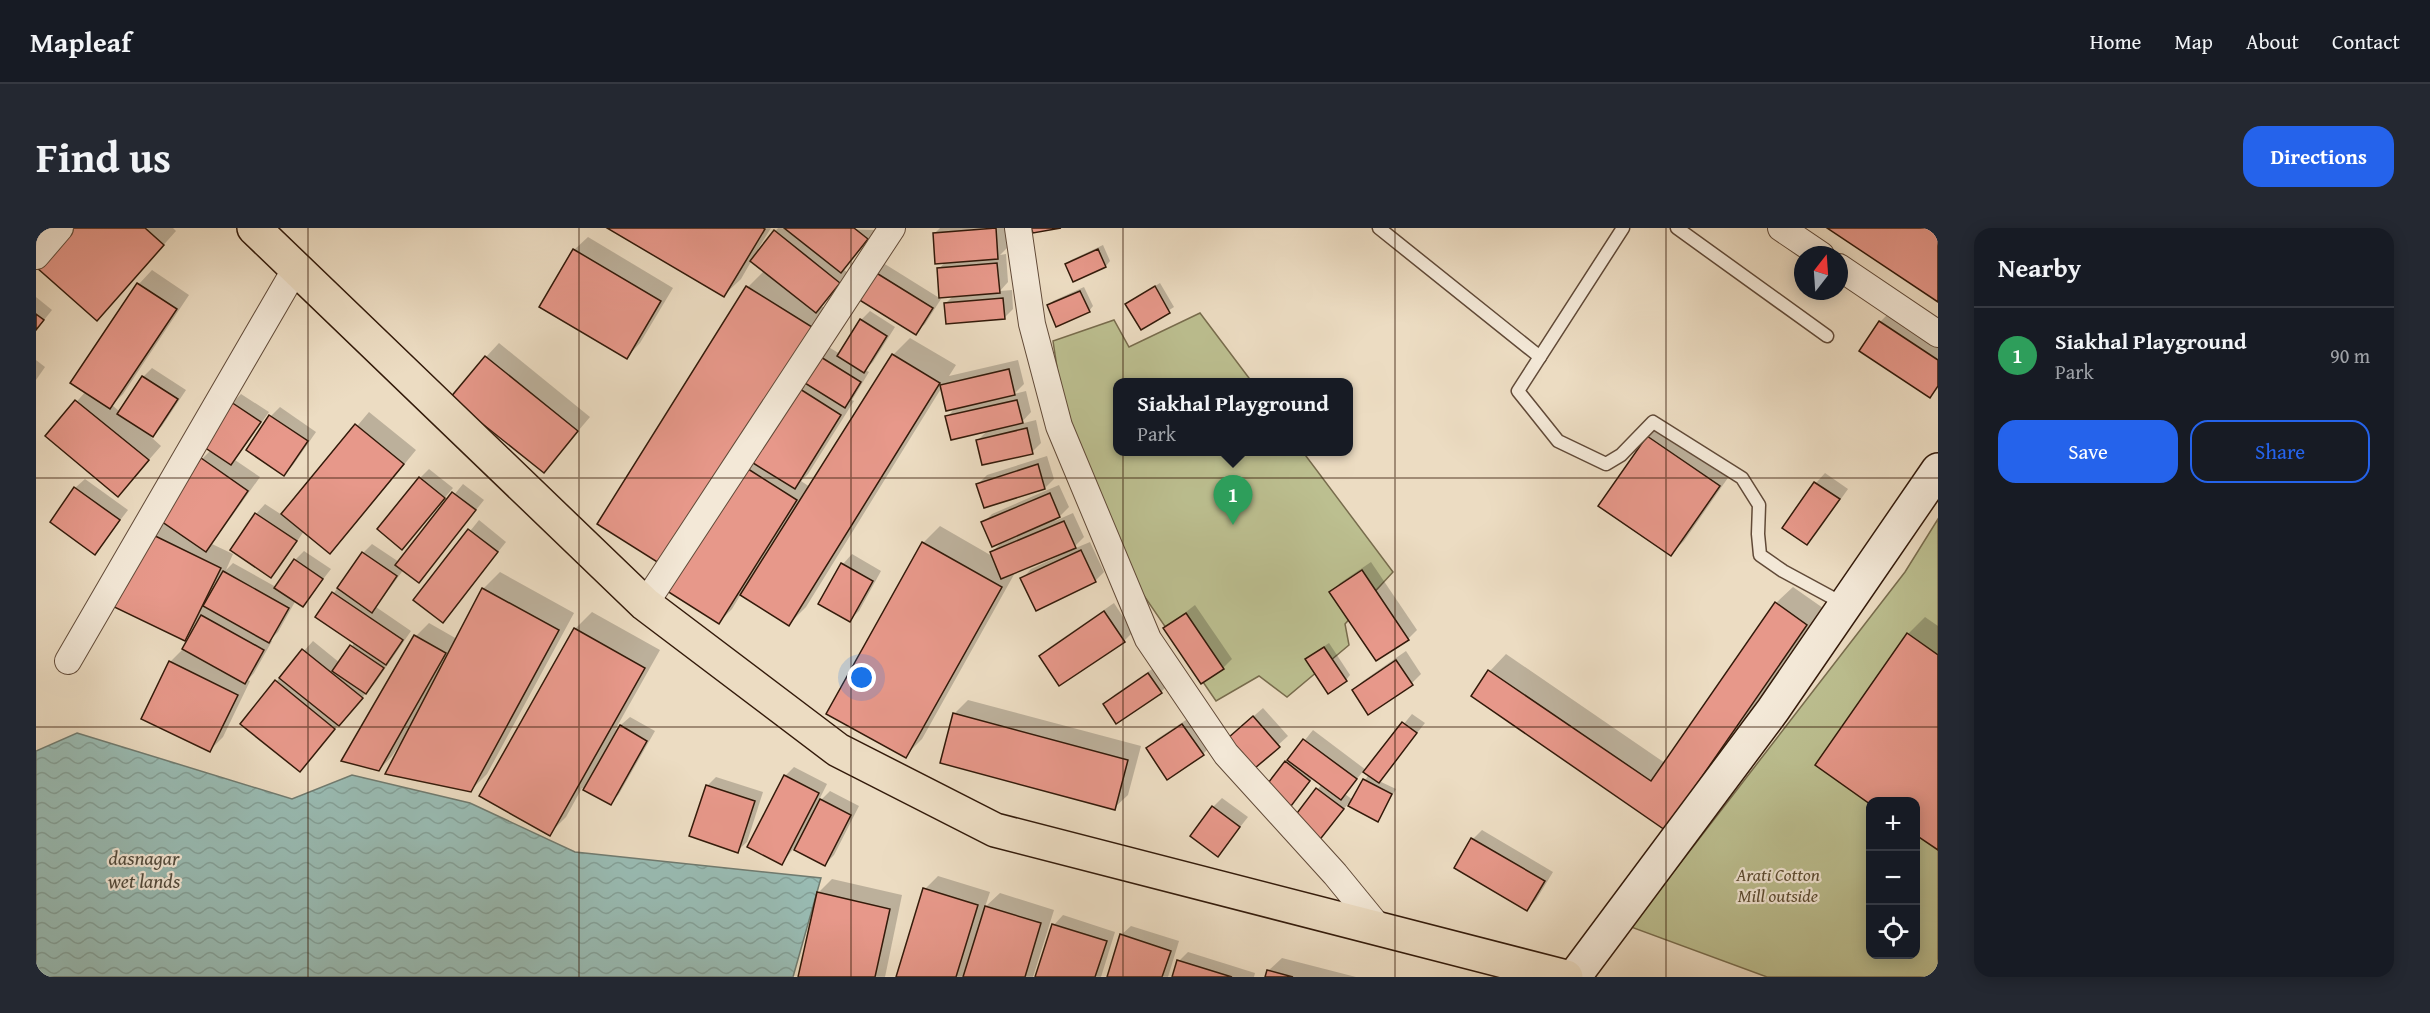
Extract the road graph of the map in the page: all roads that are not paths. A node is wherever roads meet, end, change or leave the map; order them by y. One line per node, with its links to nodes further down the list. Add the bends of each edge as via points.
1 (60, 228): 10 (street)
2 (254, 228): 11 (main road)
3 (891, 228): 17 (street)
4 (1018, 228): 20 (street, via 1032,324 1059,426 1148,639 1226,754)
5 (1379, 228): 15 (lane)
6 (1623, 228): 15 (lane)
7 (1677, 228): 14 (lane)
8 (1781, 228): 9 (street)
9 (1808, 246)
10 (36, 256)
11 (296, 268): 17 (main road); 19 (street)
12 (1848, 273): 13 (street)
13 (1938, 334)
14 (1827, 336)
15 (1540, 357): 18 (lane, via 1518,391 1558,441 1606,464 1621,455 1653,423 1742,478 1759,505 1760,555 1782,572)
16 (1938, 470): 18 (street)
17 (645, 604): 20 (main road, via 838,750 995,830)
18 (1845, 605): 22 (street, via 1773,710)
19 (68, 661)
20 (1380, 929): 21 (main road)
21 (1566, 977)
22 (1574, 977)

